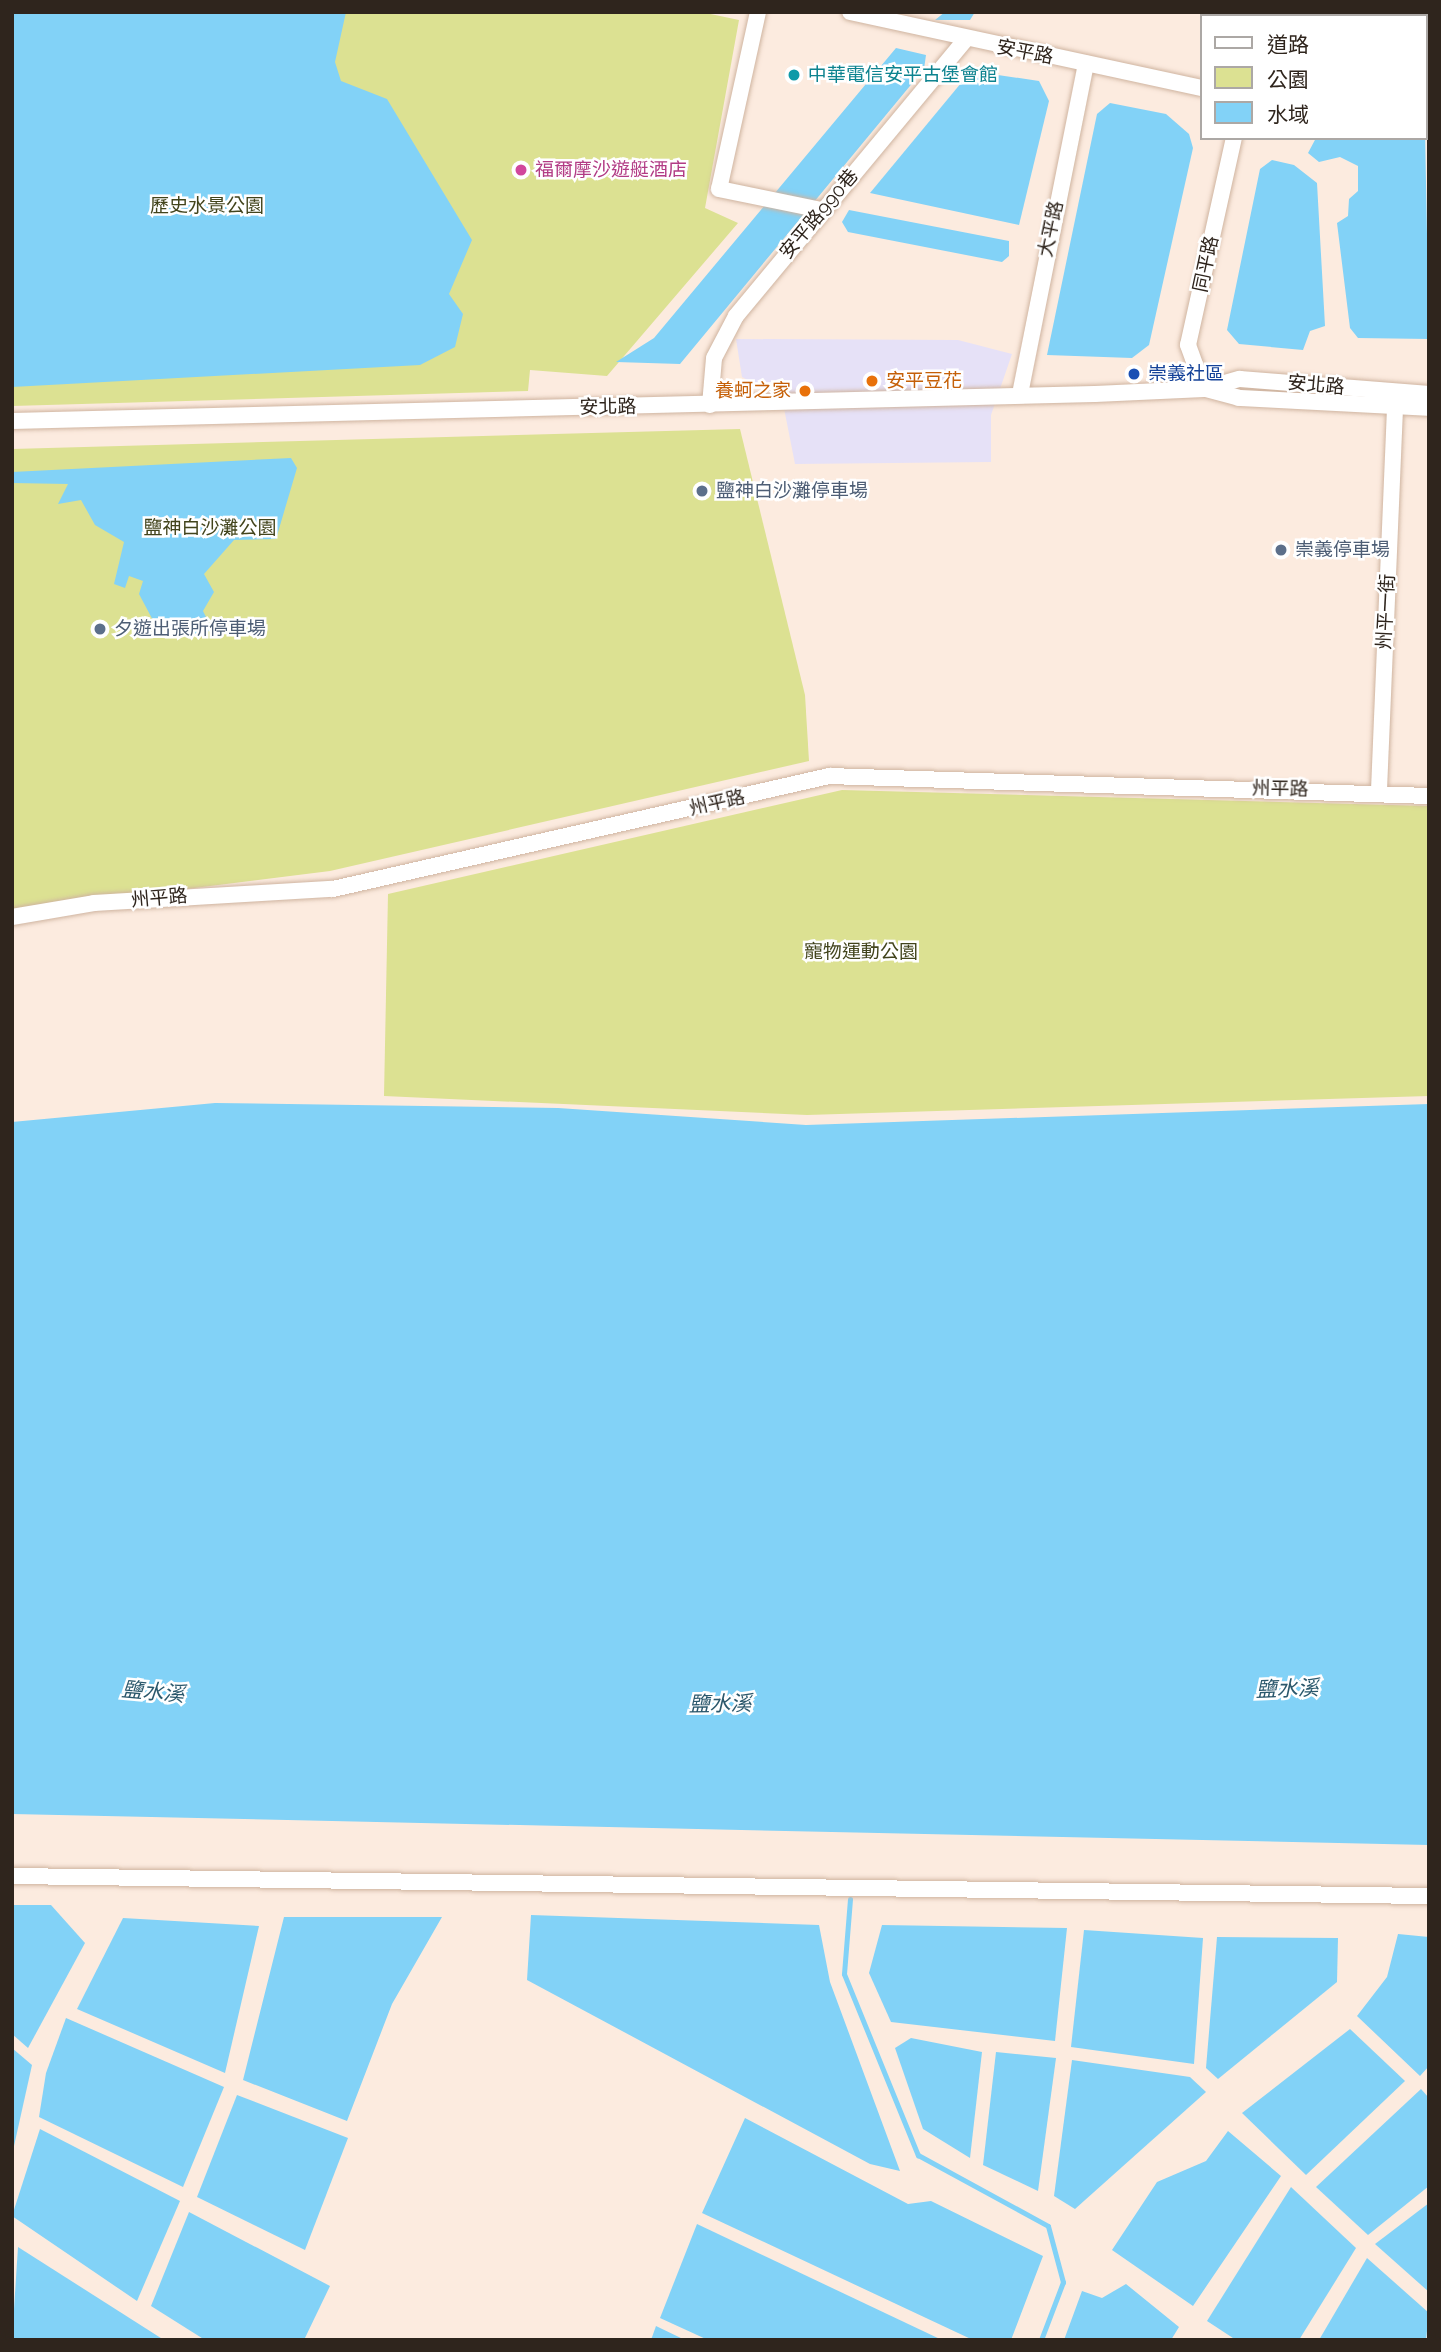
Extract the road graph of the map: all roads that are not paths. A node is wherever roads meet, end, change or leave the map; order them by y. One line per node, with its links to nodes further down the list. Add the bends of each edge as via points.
1 (758, 12): 7 (street, via 719,189)
2 (850, 12): 3 (street, 安平路)
3 (965, 40): 4 (street, 安平路); 7 (street, 安平路990巷)
4 (1086, 64): 5 (street, 安平路); 9 (street, 大平路)
5 (1200, 88)
6 (1234, 140): 8 (street, 同平路, via 1188,345)
7 (821, 210): 12 (street, 安平路990巷, via 721,340 710,373)
8 (1204, 388): 9 (street, 安北路); 11 (street, 安北路, via 1240,398)
9 (1020, 394): 12 (street, 安北路)
10 (1429, 394): 11 (street, 安北路)
11 (1396, 400): 13 (street, 安北路); 15 (street, 州平一街)
12 (710, 405): 14 (street, 安北路)
13 (1429, 408)
14 (12, 421)
15 (1378, 790): 16 (street, 州平路); 17 (street, 州平路, via 829,776 333,889 94,903)
16 (1429, 796)
17 (12, 917)
18 (12, 1876): 19 (street)
19 (1429, 1896)

